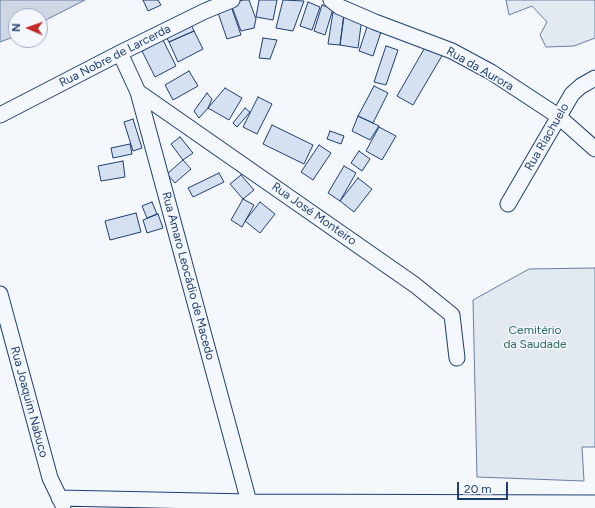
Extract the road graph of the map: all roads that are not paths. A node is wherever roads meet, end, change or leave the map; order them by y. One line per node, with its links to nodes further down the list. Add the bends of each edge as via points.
1 (232, 0): 3 (street, Rua Nobre de Larcerda)
2 (331, 0): 7 (street, Rua da Aurora, via 340,7 375,22 452,50)
3 (120, 53): 5 (street, Rua Amaro Leocádio de Macedo); 6 (street, Rua Nobre de Larcerda)
4 (595, 78): 7 (street, Rua Riachuelo, via 572,94)
5 (138, 92): 11 (street, Rua José Monteiro, via 415,285 452,315); 12 (street, Rua Amaro Leocádio de Macedo)
6 (0, 116)
7 (558, 116): 8 (street, Rua da Aurora); 9 (street, Rua Riachuelo)
8 (595, 150)
9 (508, 204)
10 (0, 294): 13 (street, Rua Joaquim Nabuco, via 50,478)
11 (457, 358)
12 (249, 502): 13 (street); 14 (street)
13 (62, 503)
14 (595, 503)

